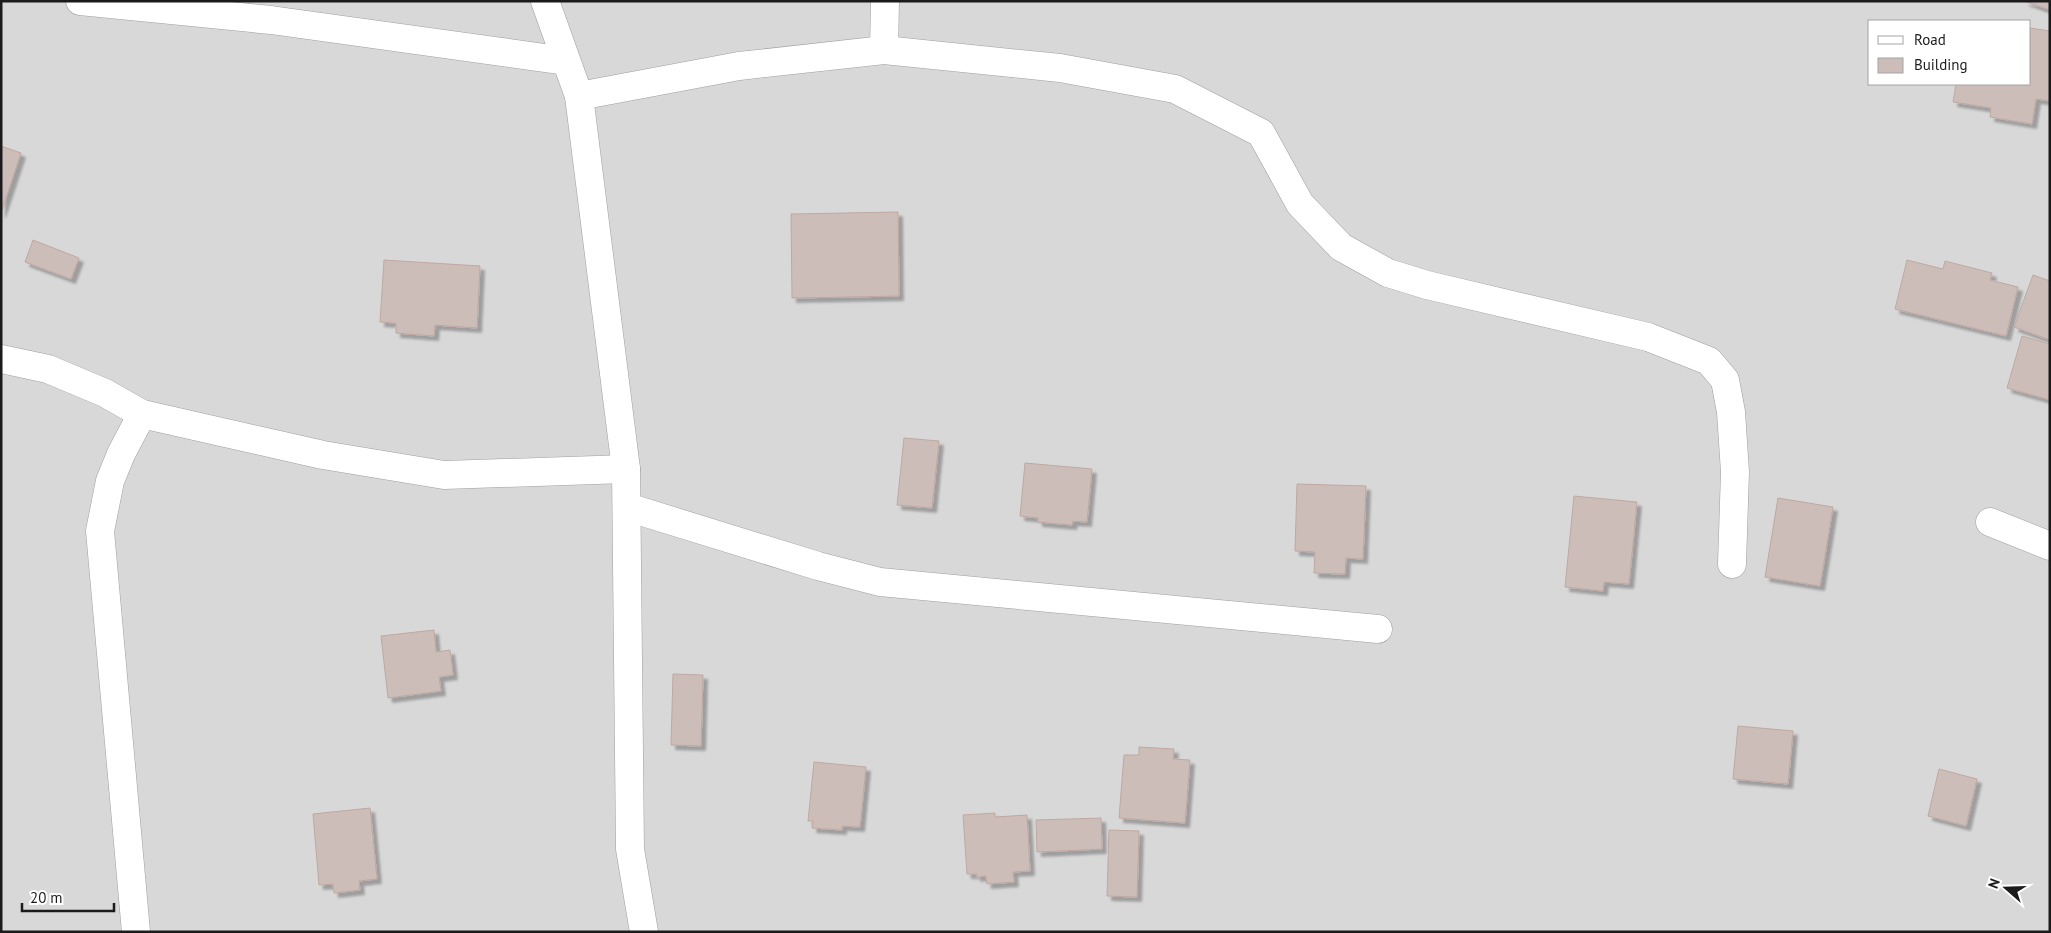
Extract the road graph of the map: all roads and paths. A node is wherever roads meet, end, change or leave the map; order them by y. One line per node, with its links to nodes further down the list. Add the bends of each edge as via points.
1 (80, 1): 5 (street, via 271,20)
2 (546, 1): 5 (street)
3 (885, 1): 4 (street)
4 (884, 50): 6 (street, via 739,66); 13 (street, via 1060,68 1175,89 1261,133 1300,204 1341,247 1388,273 1648,337 1709,361 1725,380 1731,412 1735,472)
5 (566, 61): 6 (street)
6 (579, 96): 9 (street)
7 (1, 359): 8 (street, via 48,369 105,393)
8 (142, 414): 9 (street, via 323,455 444,475); 15 (street, via 110,481 100,531)
9 (626, 469): 10 (street)
10 (626, 507): 14 (street, via 880,582); 16 (street, via 630,849)
11 (1990, 522): 12 (street)
12 (2050, 546)
13 (1732, 564)
14 (1378, 629)
15 (136, 932)
16 (644, 932)

